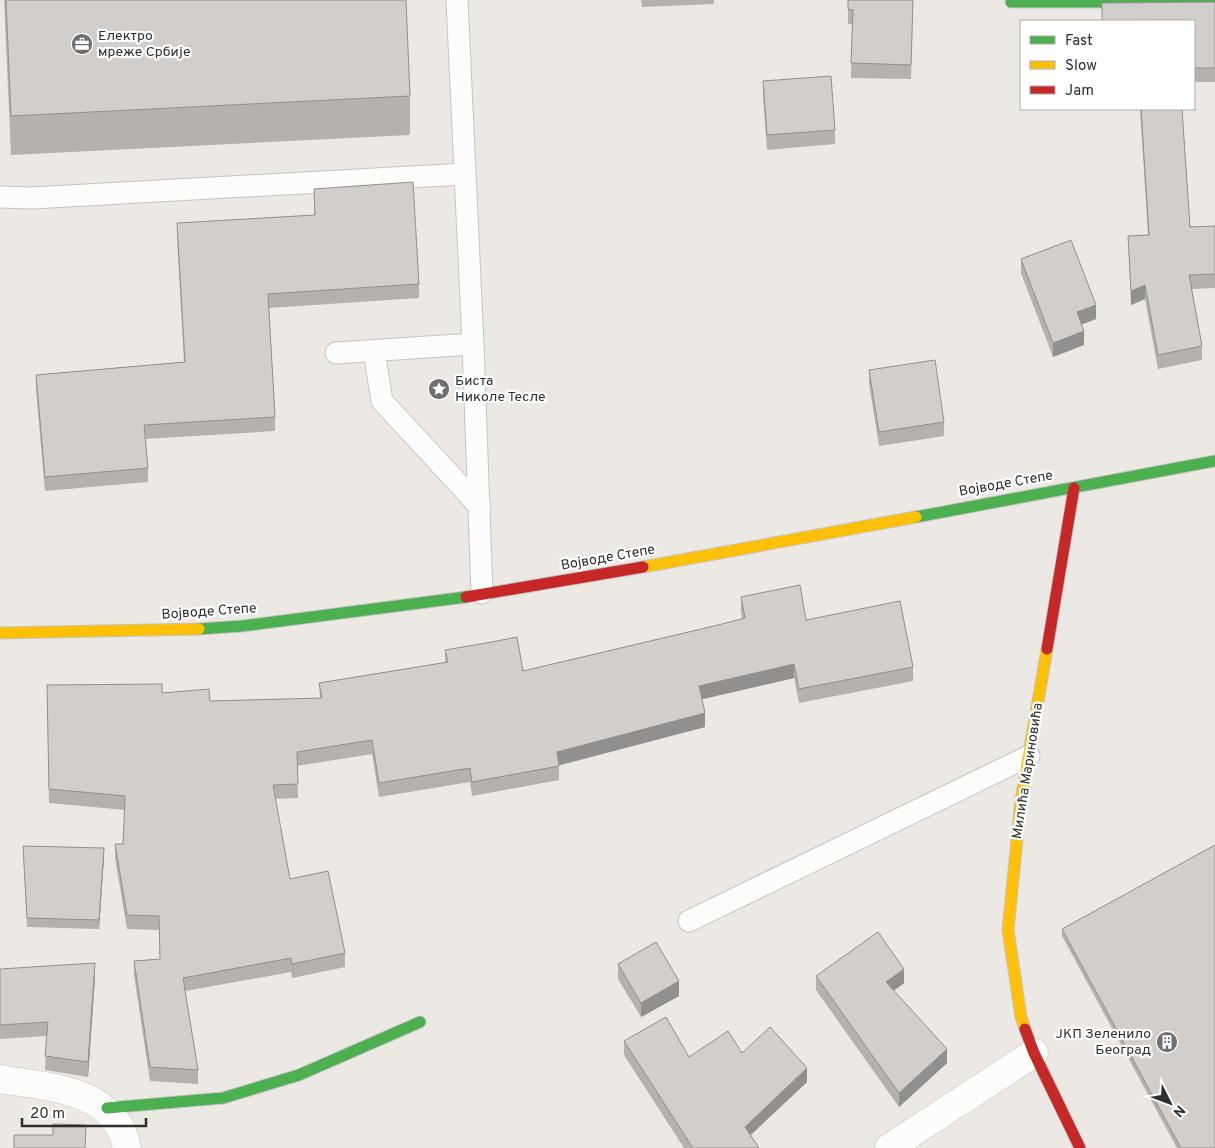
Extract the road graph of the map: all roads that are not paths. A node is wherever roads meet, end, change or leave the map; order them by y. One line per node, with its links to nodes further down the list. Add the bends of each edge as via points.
1 (457, 0): 4 (lane)
2 (1011, 2): 3 (street)
3 (1215, 2)
4 (464, 174): 5 (lane, via 32,198); 6 (lane)
5 (0, 197)
6 (473, 344): 7 (lane); 11 (lane)
7 (374, 351): 8 (lane); 11 (lane, via 382,401)
8 (336, 353)
9 (1215, 461): 10 (street, Војводе Степе)
10 (1074, 488): 12 (street, Војводе Степе, via 553,584); 14 (street, Милића Мариновића)
11 (480, 507): 12 (lane)
12 (482, 593): 13 (street, Војводе Степе, via 242,626)
13 (0, 633)
14 (1029, 756): 15 (lane); 17 (street, Милића Мариновића, via 1021,800 1008,930 1021,1017)
15 (689, 921)
16 (420, 1022): 19 (street, via 299,1075 223,1098)
17 (1034, 1053): 21 (street); 22 (street, Милића Мариновића)
18 (0, 1079): 19 (street, via 72,1092)
19 (106, 1108): 20 (street, via 117,1119)
20 (127, 1148)
21 (889, 1148)
22 (1080, 1148)

